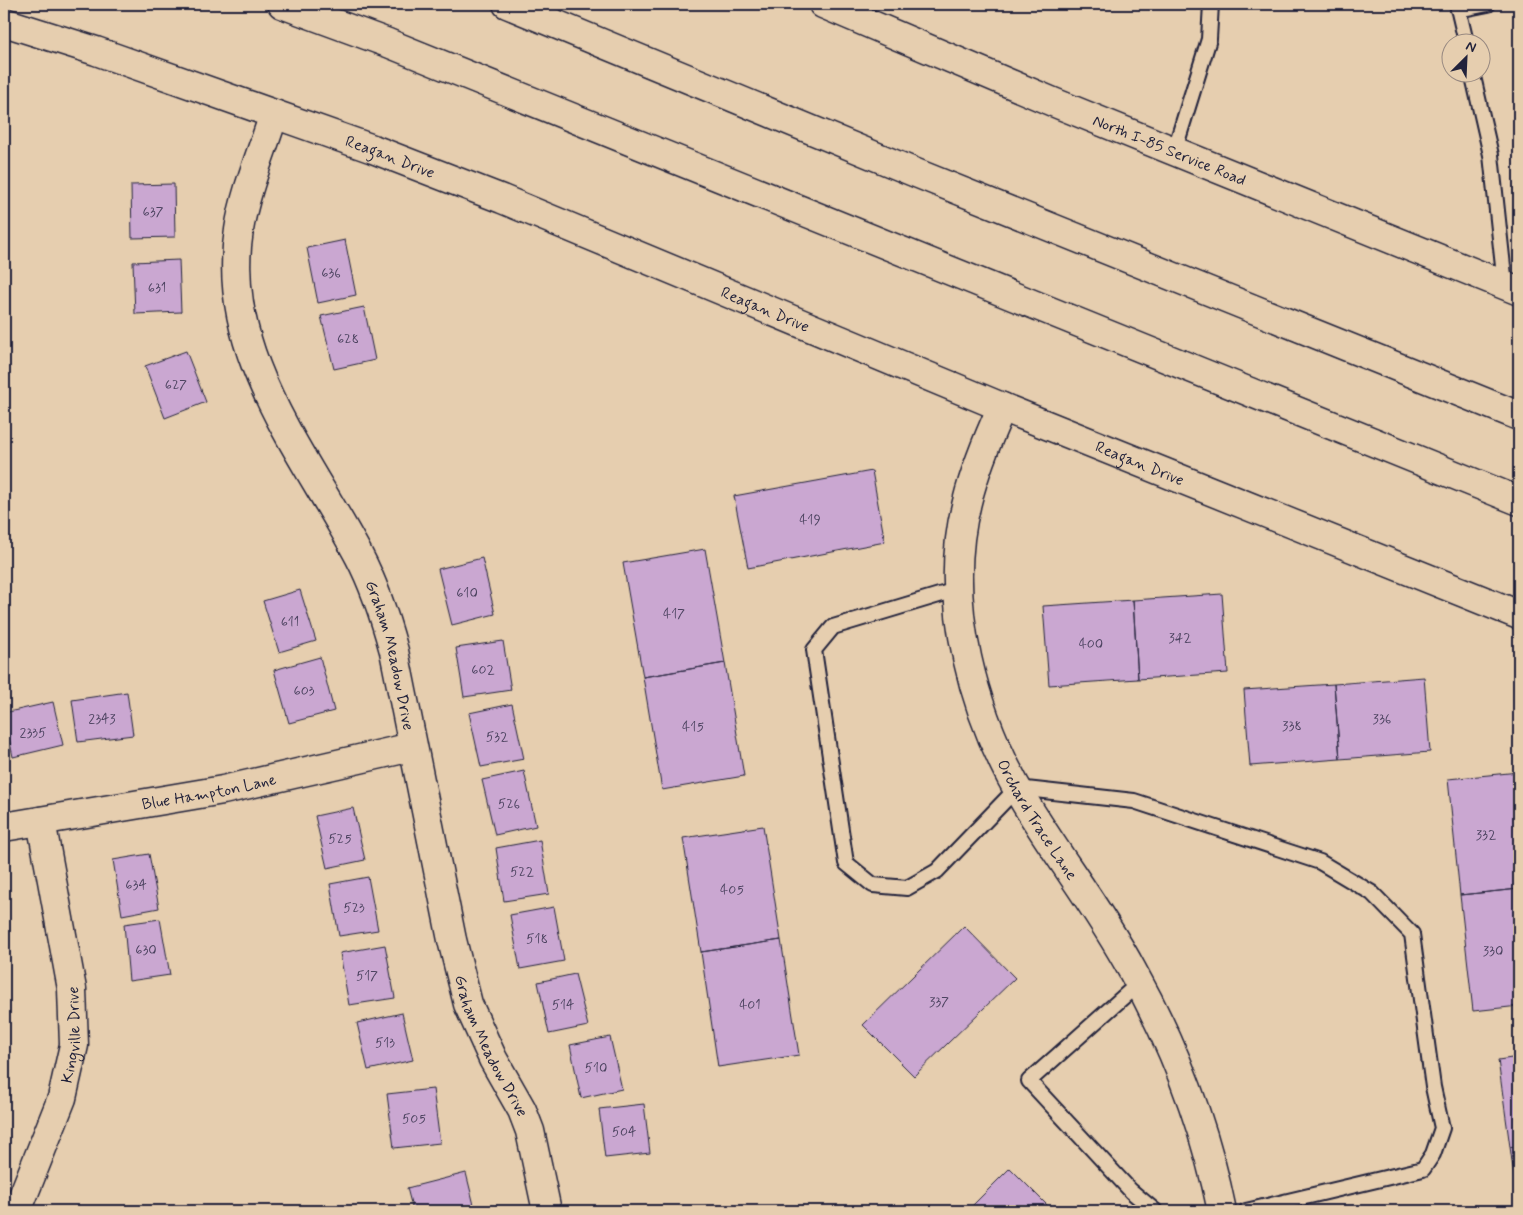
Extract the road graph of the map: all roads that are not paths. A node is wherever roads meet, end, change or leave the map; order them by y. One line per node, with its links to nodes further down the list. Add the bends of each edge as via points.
1 (282, 4): 15 (main road, via 406,50)
2 (507, 4): 14 (main road)
3 (823, 4): 11 (main road, North I-85 Service Road)
4 (1211, 4): 11 (lane, via 1208,39)
5 (1488, 4): 6 (lane)
6 (1457, 7): 8 (lane)
7 (4, 22): 10 (main road, Reagan Drive)
8 (1463, 32)
9 (1474, 82): 12 (lane, via 1491,155)
10 (274, 114): 13 (main road, Reagan Drive, via 502,199); 18 (main road, Graham Meadow Drive, via 239,230 236,261 244,330 262,384 373,584 394,651)
11 (1174, 152): 12 (main road, North I-85 Service Road)
12 (1512, 288)
13 (1002, 407): 16 (main road, Orchard Trace Lane, via 980,456 966,504 959,557); 17 (main road, Reagan Drive)
14 (1519, 416)
15 (1519, 501)
16 (959, 589): 19 (main road, Orchard Trace Lane, via 962,632 975,692 997,749); 19 (lane, via 833,627 814,650 846,864 873,885 907,888 937,871)
17 (1519, 615)
18 (412, 747): 20 (main road, Blue Hampton Lane, via 223,790); 24 (main road, Graham Meadow Drive, via 468,1004 522,1110 530,1131)
19 (1017, 788): 22 (main road, Orchard Trace Lane, via 1110,932); 27 (lane, via 1134,802 1320,862 1372,893 1412,934 1433,1087 1442,1128 1433,1154 1423,1169)
20 (41, 821): 21 (main road, Blue Hampton Lane); 23 (main road, Kingville Drive, via 72,989 74,1045 62,1098)
21 (4, 827)
22 (1138, 983): 25 (lane, via 1028,1081 1131,1192); 26 (main road, Orchard Trace Lane, via 1172,1051 1200,1125)
23 (18, 1211)
24 (547, 1211)
25 (1155, 1211)
26 (1222, 1211)
27 (1246, 1211)

